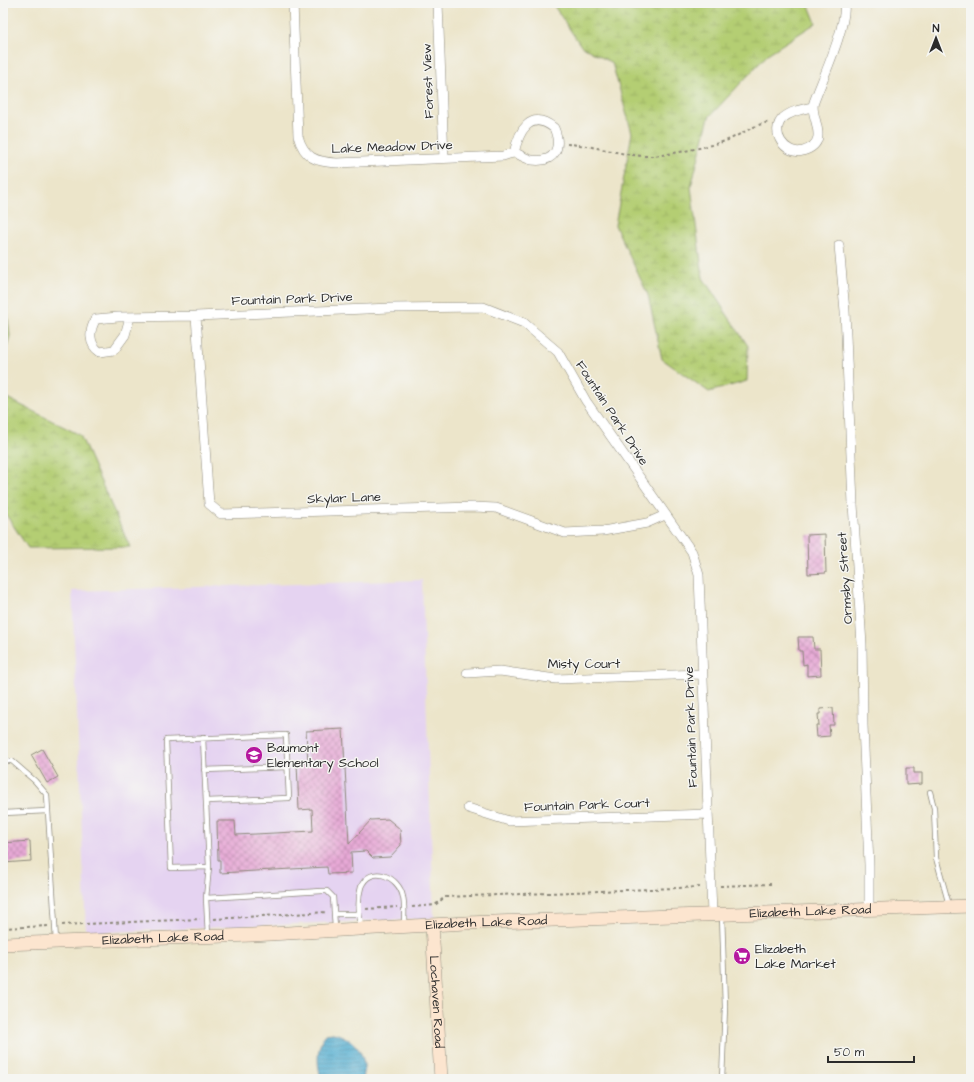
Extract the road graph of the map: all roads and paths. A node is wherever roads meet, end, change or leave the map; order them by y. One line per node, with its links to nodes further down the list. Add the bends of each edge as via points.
1 (293, 3): 8 (street, Lake Meadow Drive, via 298,136 308,155 319,162 337,163)
2 (438, 3): 8 (street, Forest View)
3 (844, 3): 4 (street, via 842,25)
4 (812, 106): 5 (street, via 789,113); 5 (street, via 818,134 812,146 806,149 796,151 788,149 783,144 777,133)
5 (781, 121): 6 (path, via 763,123 727,140 652,156)
6 (558, 143): 7 (street, Lake Meadow Drive, via 554,154 546,159 532,160); 7 (street, via 554,128 548,123 534,121 526,124 521,131)
7 (514, 153): 8 (street, Lake Meadow Drive, via 503,156)
8 (444, 158)
9 (840, 245): 32 (street, Ormsby Street, via 852,504 862,646)
10 (196, 316): 11 (street, Fountain Park Drive); 12 (street, Fountain Park Drive, via 483,307 524,323 558,352 586,401); 12 (street, Skylar Lane, via 209,504 221,514 496,508 565,532 603,531 647,523)
11 (130, 317): 11 (street, Fountain Park Drive, via 96,319 90,333 96,349 100,352 114,350 125,335)
12 (665, 515): 14 (street, Fountain Park Drive, via 692,552 699,575)
13 (467, 673): 14 (street, Misty Court, via 500,671 556,679)
14 (702, 674): 24 (street, Fountain Park Drive)
15 (203, 738): 17 (lane, via 286,735); 18 (lane); 25 (lane, via 166,740 171,868)
16 (3, 761): 22 (lane, via 12,761 36,781 47,795)
17 (288, 766): 18 (lane); 20 (lane, via 289,798)
18 (204, 770): 20 (lane)
19 (930, 792): 31 (lane, via 934,808 936,858)
20 (206, 801): 25 (lane)
21 (468, 808): 24 (street, Fountain Park Court, via 509,820)
22 (48, 810): 23 (lane); 38 (lane)
23 (3, 813)
24 (708, 814): 27 (street, Fountain Park Drive)
25 (209, 867): 28 (lane)
26 (771, 884): 27 (path)
27 (711, 887): 30 (path, via 445,897 435,905); 35 (street, Fountain Park Drive)
28 (206, 898): 34 (lane, via 322,891 331,894); 36 (lane)
29 (971, 906): 31 (street, Elizabeth Lake Road)
30 (403, 907): 33 (path); 33 (lane, via 403,896 395,881 388,876 378,875 367,879 362,886); 39 (lane)
31 (950, 907): 32 (street, Elizabeth Lake Road)
32 (869, 910): 35 (street, Elizabeth Lake Road)
33 (359, 912): 34 (lane); 41 (lane)
34 (334, 913): 36 (path); 42 (lane)
35 (717, 914): 37 (street, Elizabeth Lake Road); 47 (lane, via 725,1006)
36 (207, 919): 38 (path); 43 (lane)
37 (432, 925): 39 (street, Elizabeth Lake Road); 46 (street, Lochaven Road)
38 (54, 926): 40 (path); 44 (lane)
39 (404, 926): 41 (street, Elizabeth Lake Road)
40 (3, 928)
41 (361, 929): 42 (street, Elizabeth Lake Road)
42 (335, 930): 43 (street, Elizabeth Lake Road)
43 (208, 937): 44 (street, Elizabeth Lake Road)
44 (56, 942): 45 (street, Elizabeth Lake Road)
45 (3, 944)
46 (440, 1079)
47 (722, 1079)

